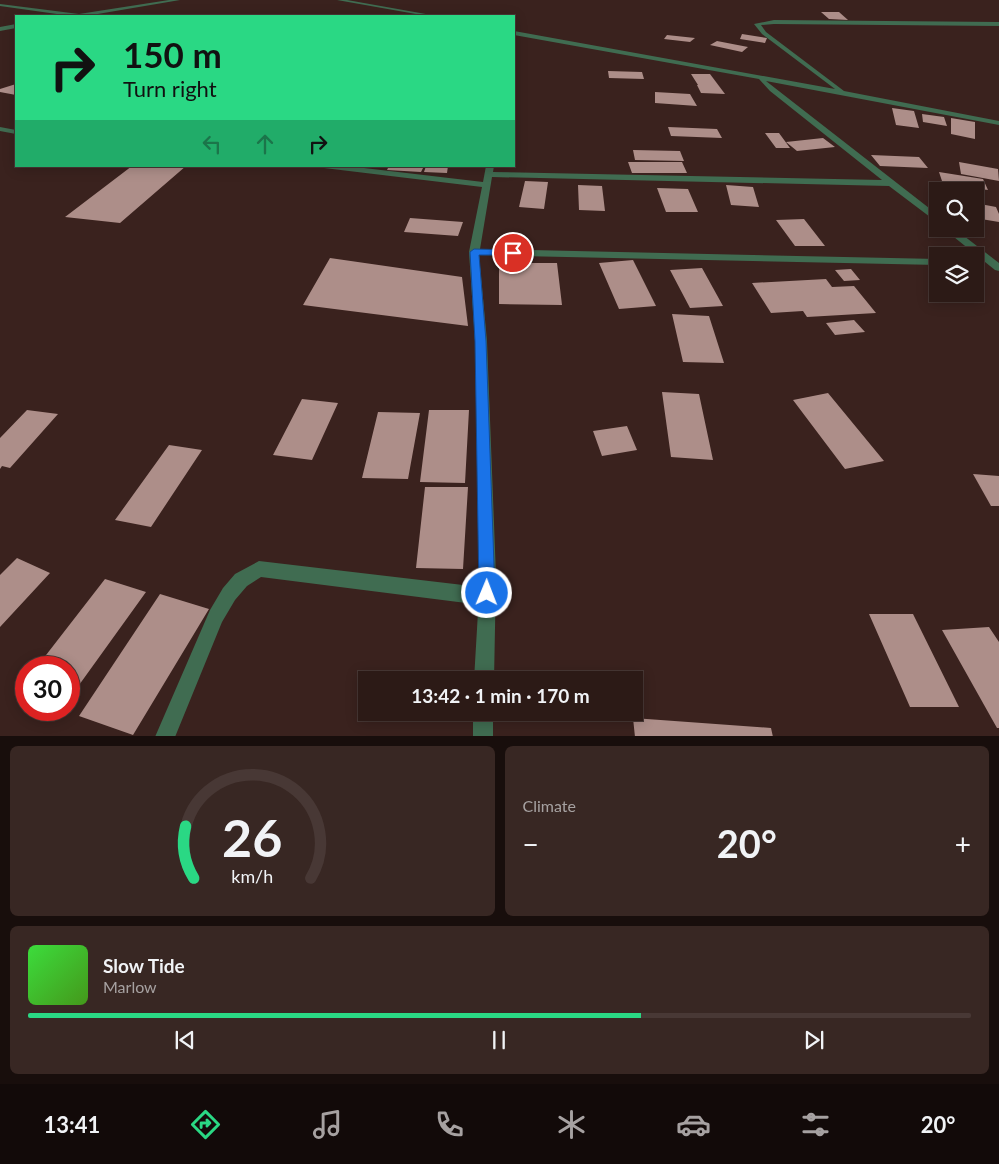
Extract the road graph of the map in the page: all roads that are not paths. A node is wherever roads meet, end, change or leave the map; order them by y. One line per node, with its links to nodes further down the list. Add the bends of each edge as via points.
1 (178, 0): 5 (street)
2 (339, 0): 6 (street)
3 (0, 5): 4 (street)
4 (72, 15)
5 (85, 15)
6 (428, 15)
7 (999, 24): 12 (street, via 757,24 764,33)
8 (15, 26): 9 (street)
9 (0, 29)
10 (515, 35): 11 (street)
11 (762, 79): 12 (street); 18 (street)
12 (844, 93): 13 (street)
13 (999, 123)
14 (0, 130): 15 (street)
15 (15, 132)
16 (342, 167): 17 (street)
17 (488, 175): 18 (street); 21 (street)
18 (890, 183): 19 (street)
19 (929, 213)
20 (960, 237): 23 (street)
21 (474, 252): 22 (street); 24 (street, via 481,341)
22 (929, 262)
23 (996, 262)
24 (488, 576): 25 (street); 27 (street, via 466,594 259,569 241,580 228,594)
25 (484, 671)
26 (483, 721): 28 (street)
27 (165, 736)
28 (483, 736)

